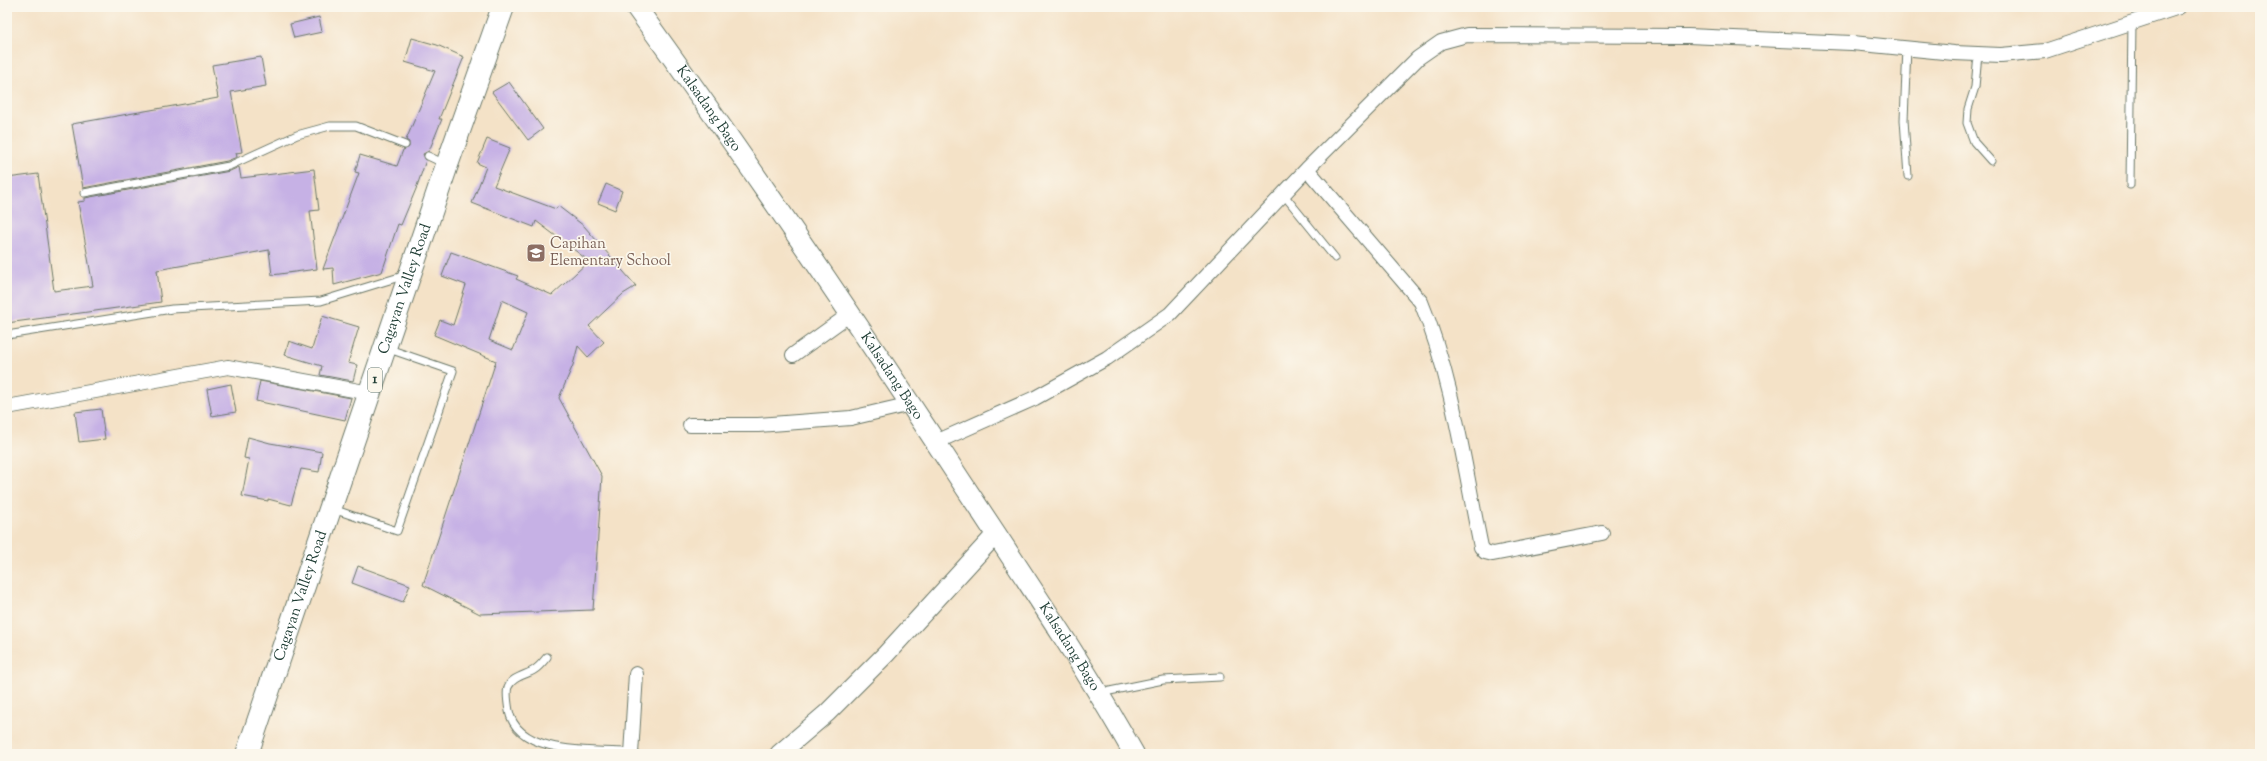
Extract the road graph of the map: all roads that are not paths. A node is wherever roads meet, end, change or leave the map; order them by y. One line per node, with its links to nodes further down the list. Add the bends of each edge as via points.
1 (504, 7): 10 (highway, Cagayan Valley Road / 1)
2 (636, 7): 18 (main road, Kalsadang Bago, via 744,156)
3 (2180, 7): 4 (street)
4 (2132, 21): 6 (street, via 2045,51 2001,55); 13 (lane)
5 (1907, 48): 6 (street); 11 (street, via 1688,36 1467,35 1441,42 1418,58); 12 (lane, via 1904,120)
6 (1978, 54): 9 (lane, via 1975,87 1968,109 1967,123 1974,142)
7 (405, 145): 14 (lane, via 356,126 330,126 297,135 229,166)
8 (428, 156): 10 (lane)
9 (1991, 161)
10 (447, 165): 17 (highway, Cagayan Valley Road / 1)
11 (1307, 169): 15 (street); 28 (street, via 1421,302 1450,396 1481,547 1485,552 1493,554)
12 (1908, 176)
13 (2130, 184)
14 (84, 193)
15 (1284, 195): 16 (lane); 26 (street, via 1170,314 1107,358 1035,398)
16 (1335, 258)
17 (412, 274): 19 (lane, via 321,301 172,309); 20 (highway, Cagayan Valley Road / 1)
18 (850, 314): 21 (street); 23 (main road, Kalsadang Bago)
19 (7, 335)
20 (386, 348): 22 (highway, Cagayan Valley Road / 1); 27 (lane, via 453,371 397,531)
21 (793, 355)
22 (370, 393): 24 (street, via 228,367); 27 (highway, Cagayan Valley Road / 1)
23 (911, 404): 25 (street, via 851,418 758,425); 26 (main road, Kalsadang Bago)
24 (7, 408)
25 (690, 425)
26 (936, 442): 29 (main road, Kalsadang Bago)
27 (331, 508): 35 (highway, Cagayan Valley Road / 1)
28 (1602, 533)
29 (996, 534): 33 (main road, Kalsadang Bago); 36 (street, via 828,713)
30 (547, 657): 34 (lane, via 535,670 512,682 508,688 511,722 524,736 560,748)
31 (636, 674): 34 (street)
32 (1220, 677): 33 (lane, via 1163,680)
33 (1100, 693): 37 (main road, Kalsadang Bago)
34 (631, 753)
35 (247, 754)
36 (779, 754)
37 (1134, 754)

